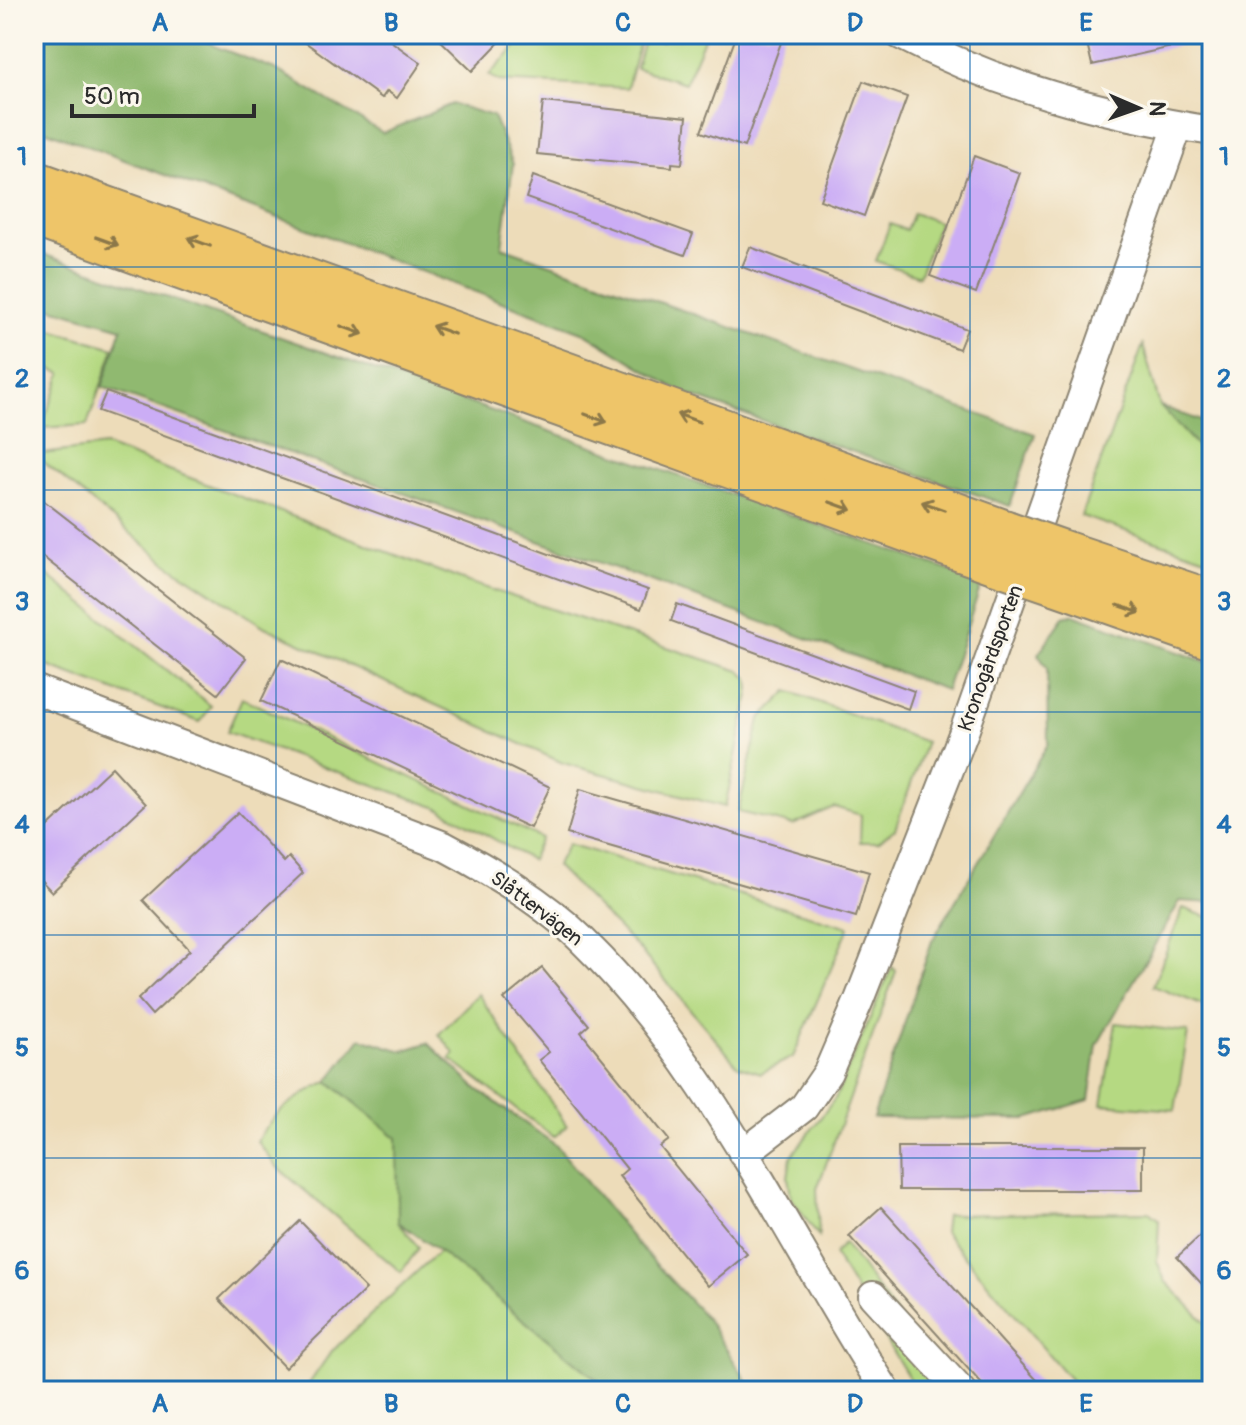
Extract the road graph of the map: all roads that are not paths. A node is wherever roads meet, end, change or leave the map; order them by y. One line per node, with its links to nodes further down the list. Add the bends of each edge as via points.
1 (899, 34): 2 (street, via 1003,82)
2 (1178, 126): 3 (street); 11 (street, Kronogårdsporten, via 885,940 828,1072 804,1107)
3 (1212, 131)
4 (34, 182): 6 (highway, one-way to 4)
5 (34, 215): 6 (highway, one-way to 6)
6 (1002, 547): 7 (highway, bridge)
7 (1060, 568): 8 (highway); 9 (highway, one-way to 9)
8 (1212, 602)
9 (1212, 638)
10 (34, 689): 11 (street, Slåttervägen, via 396,825 496,876 579,936 630,992)
11 (743, 1154): 13 (street, Slåttervägen)
12 (873, 1296): 14 (street)
13 (878, 1388)
14 (961, 1391)

